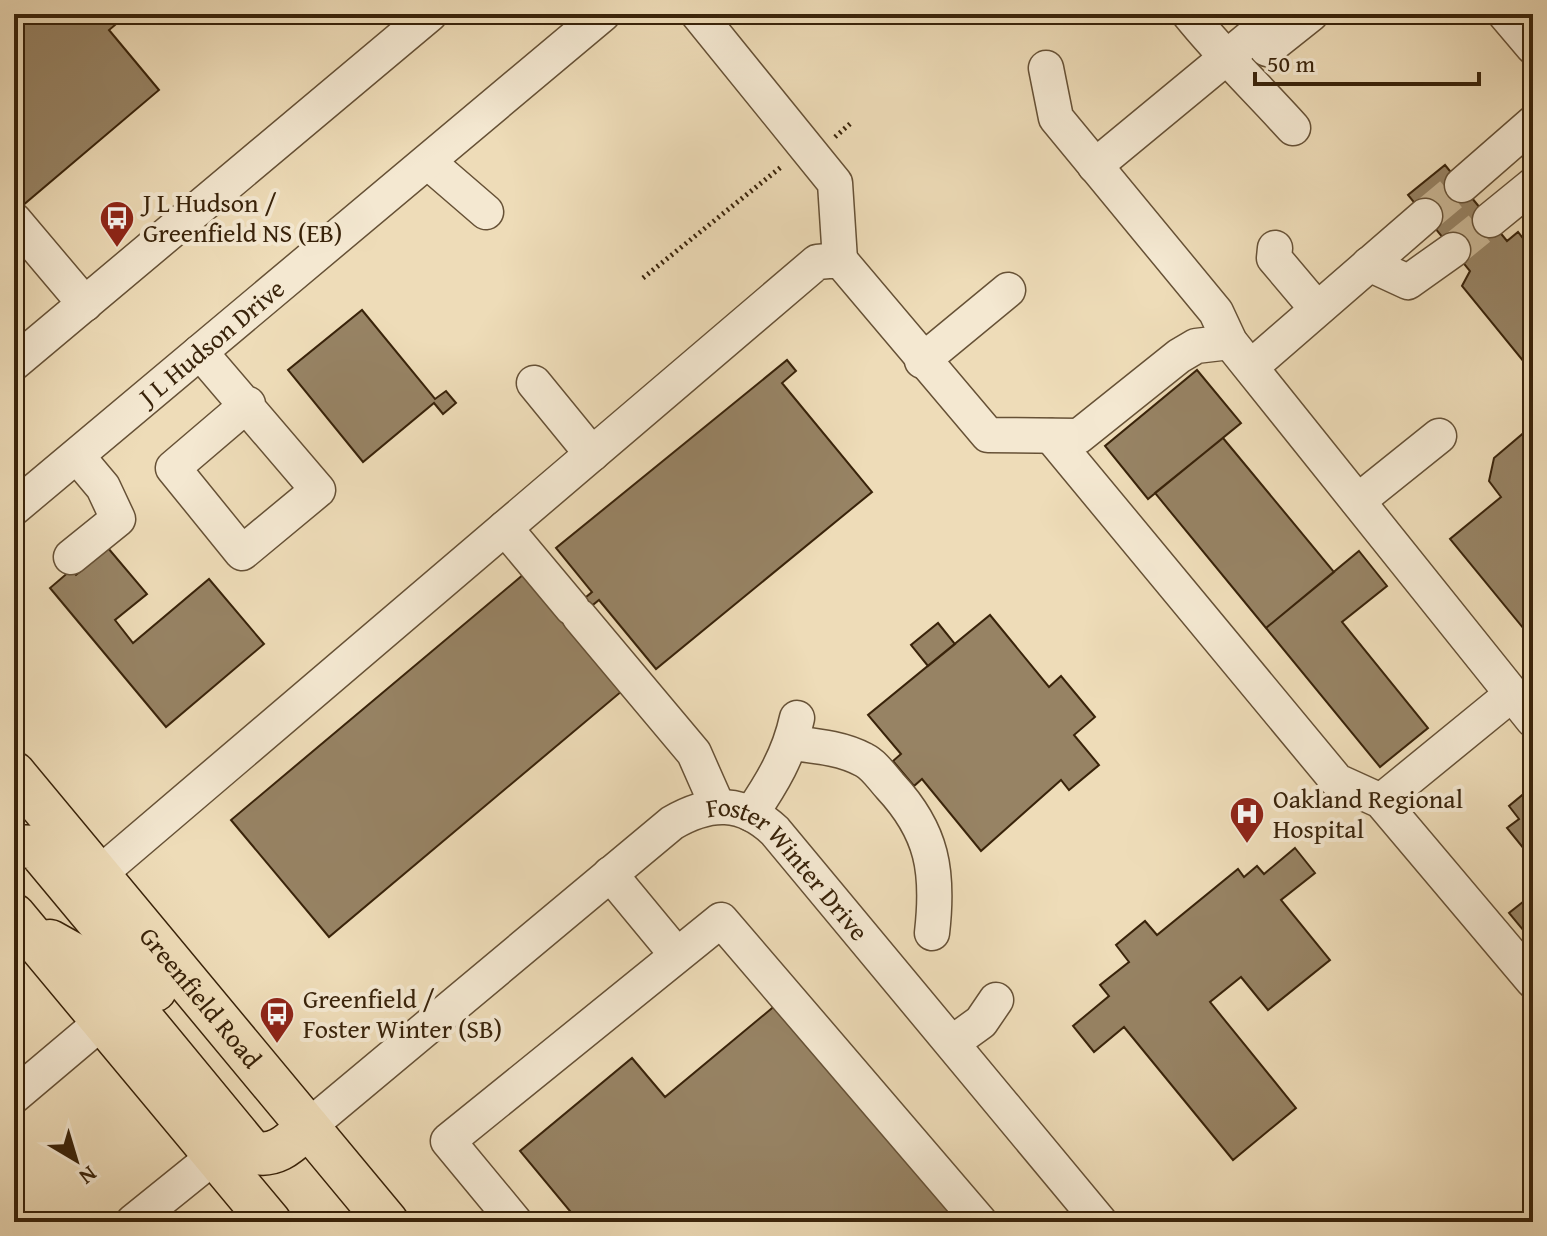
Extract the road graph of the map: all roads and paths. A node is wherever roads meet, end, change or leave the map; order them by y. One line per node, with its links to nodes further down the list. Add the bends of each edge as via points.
1 (430, 14): 29 (street)
2 (698, 14): 14 (street)
3 (1189, 14): 8 (street)
4 (1279, 14): 8 (street)
5 (1311, 14): 8 (street)
6 (1505, 14): 9 (street)
7 (601, 15): 15 (street, J L Hudson Drive)
8 (1240, 47): 13 (street); 16 (street)
9 (1533, 47)
10 (1046, 68): 16 (street, via 1056,118)
11 (852, 122): 14 (path, via 831,141)
12 (1533, 123): 17 (street)
13 (1293, 128)
14 (809, 151): 25 (street, via 835,183); 27 (path, via 785,163)
15 (428, 162): 19 (street); 32 (street, J L Hudson Drive)
16 (1095, 166): 34 (street, via 1216,312)
17 (1462, 185)
18 (1533, 185): 22 (street)
19 (486, 212)
20 (1425, 216): 26 (street)
21 (14, 220): 29 (street)
22 (1490, 220)
23 (1275, 248): 30 (street, via 1274,258)
24 (1453, 250): 26 (street, via 1408,282)
25 (840, 260): 33 (street); 39 (street, via 817,262)
26 (1369, 264): 30 (street)
27 (643, 278)
28 (1004, 285): 33 (street)
29 (85, 304): 31 (street)
30 (1317, 309): 34 (street)
31 (20, 344)
32 (200, 352): 36 (street); 40 (street, J L Hudson Drive)
33 (917, 354): 37 (street, via 988,435)
34 (1240, 355): 37 (street, via 1196,346 1079,436); 42 (street)
35 (534, 383): 39 (street)
36 (248, 404)
37 (1051, 436): 49 (street, via 1337,781)
38 (1439, 436): 42 (street)
39 (592, 454): 44 (street)
40 (77, 456): 41 (street, J L Hudson Drive); 45 (street, via 103,487 118,519)
41 (27, 482): 43 (street, J L Hudson Drive)
42 (1358, 501): 46 (street)
43 (14, 508)
44 (505, 528): 50 (street, via 694,753); 54 (street)
45 (71, 557)
46 (1512, 694): 47 (street); 49 (street)
47 (1533, 720)
48 (14, 773): 54 (main road, Greenfield Road)
49 (1381, 801): 58 (street)
50 (717, 805): 51 (street, Foster Winter Drive); 53 (street, Foster Winter Drive, via 696,809 672,823)
51 (751, 814): 56 (street, via 776,776 794,731 867,761 920,824 937,878); 61 (street, Foster Winter Drive, via 775,831)
52 (14, 846): 62 (main road, via 36,847 193,1036)
53 (610, 874): 57 (street); 64 (street, Foster Winter Drive)
54 (98, 875): 62 (main road, Greenfield Road)
55 (19, 921): 60 (main road); 64 (main road, via 102,970 252,1152 264,1156 284,1148)
56 (932, 933)
57 (677, 955): 69 (street, via 448,1141); 70 (street, via 721,920)
58 (1533, 981)
59 (996, 1000): 61 (street, via 981,1022)
60 (104, 1020): 63 (street); 65 (main road)
61 (952, 1043): 71 (street, Foster Winter Drive)
62 (242, 1048): 64 (main road, Greenfield Road)
63 (14, 1096)
64 (308, 1127): 68 (main road, Greenfield Road)
65 (216, 1155): 66 (street); 67 (main road)
66 (133, 1222)
67 (270, 1222)
68 (387, 1222)
69 (515, 1222)
70 (980, 1222)
71 (1100, 1222)

